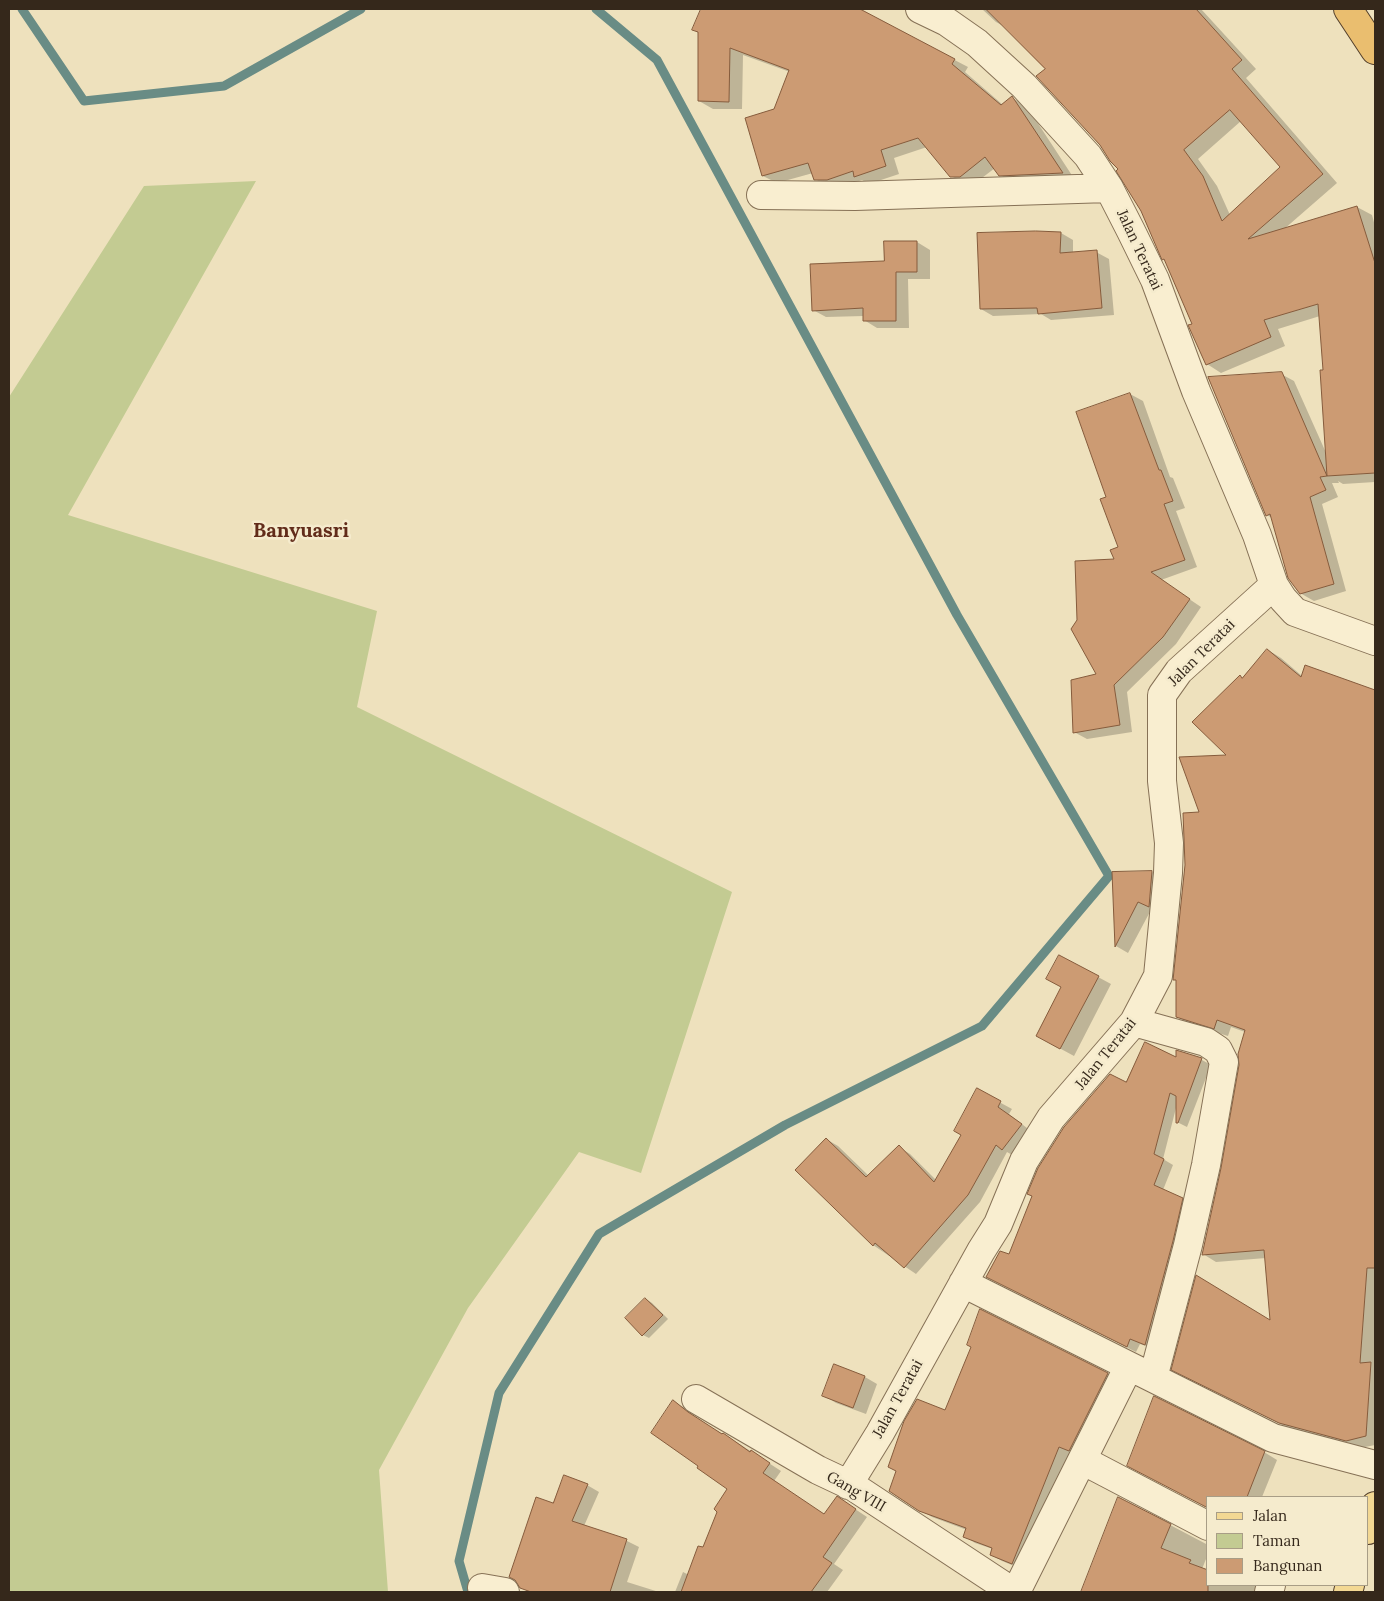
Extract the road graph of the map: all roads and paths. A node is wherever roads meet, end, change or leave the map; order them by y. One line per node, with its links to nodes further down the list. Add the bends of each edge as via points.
1 (920, 9): 4 (street, Jalan Teratai, via 947,22 977,43 1024,86 1088,156)
2 (1348, 9): 3 (highway)
3 (1375, 50)
4 (1109, 188): 5 (street, via 855,196); 6 (street, Jalan Teratai, via 1155,280)
5 (762, 195)
6 (1274, 584): 7 (street, Jalan Teratai, via 1296,612); 8 (street, Jalan Teratai, via 1179,671 1162,695 1162,781 1169,843 1168,873 1158,976)
7 (1375, 641)
8 (1134, 1022): 9 (street, Jalan Teratai, via 1046,1125 1024,1161 998,1224); 11 (street, via 1206,1042 1218,1050 1224,1062 1206,1165)
9 (963, 1284): 10 (street); 15 (street, Jalan Teratai)
10 (1129, 1366): 11 (street); 13 (street)
11 (1153, 1378): 14 (street, via 1273,1438)
12 (696, 1399): 15 (street, Gang VIII)
13 (1082, 1460): 17 (street); 19 (street)
14 (1375, 1465)
15 (848, 1485): 19 (street, Gang VIII)
16 (1375, 1506): 18 (main road)
17 (1206, 1525)
18 (1369, 1527)
19 (1014, 1592)

